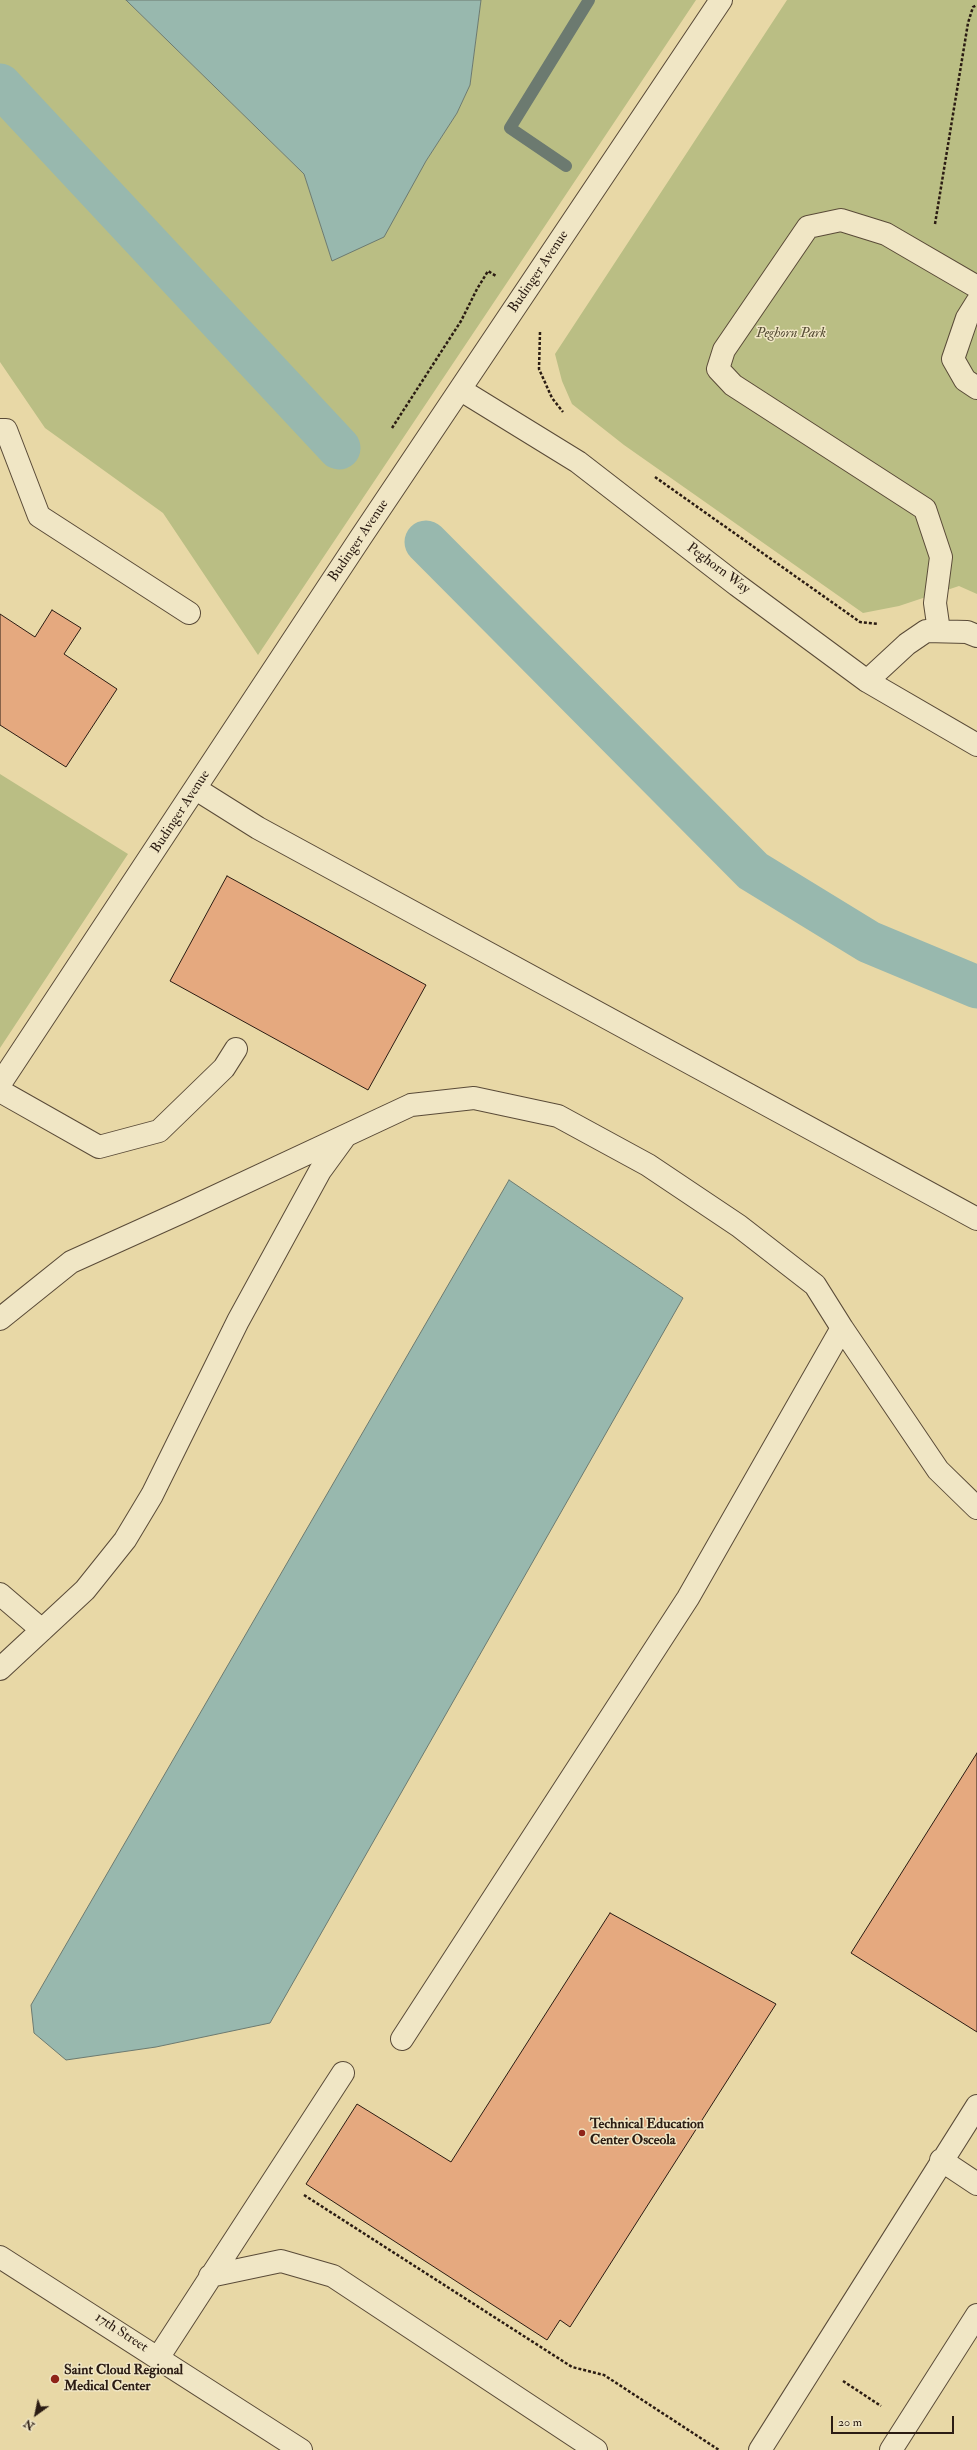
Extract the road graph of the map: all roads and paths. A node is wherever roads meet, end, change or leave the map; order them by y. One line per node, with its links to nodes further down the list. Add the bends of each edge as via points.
1 (721, 0): 6 (street, Budinger Avenue)
2 (977, 5): 3 (path, via 973,7 968,23)
3 (929, 260): 5 (street); 15 (street, via 886,234 841,220 808,228 724,350 718,369 733,385 925,509 940,557 935,603)
4 (488, 271): 6 (path)
5 (977, 288)
6 (524, 295): 9 (street, Budinger Avenue); 10 (path, via 548,308 539,334 539,369 552,398)
7 (977, 302): 8 (street, via 967,318 953,359 965,380)
8 (977, 388)
9 (461, 390): 17 (street, Peghorn Way, via 578,462 737,585); 19 (street, Budinger Avenue)
10 (566, 416)
11 (3, 430): 13 (street, via 39,516)
12 (649, 472): 14 (path, via 860,622)
13 (189, 613)
14 (880, 624)
15 (939, 631): 16 (street, via 967,632); 17 (street, via 926,631 907,644)
16 (977, 636)
17 (867, 681): 18 (street, Peghorn Way)
18 (977, 745)
19 (196, 789): 21 (street, Budinger Avenue); 24 (street, via 258,828)
20 (236, 1049): 22 (street, via 224,1068 159,1132 100,1146)
21 (0, 1084)
22 (0, 1090)
23 (344, 1137): 25 (street, via 71,1262); 26 (street, via 411,1105 474,1098 558,1116 648,1165 739,1226 815,1285); 29 (street, via 320,1171 238,1321 152,1495 125,1540 85,1590)
24 (977, 1219)
25 (0, 1319)
26 (842, 1328): 27 (street, via 938,1470); 31 (street, via 688,1598)
27 (977, 1508)
28 (0, 1594): 29 (street)
29 (42, 1630): 30 (street)
30 (0, 1669)
31 (402, 2039)
32 (343, 2073): 35 (street)
33 (977, 2106): 34 (street)
34 (941, 2160): 36 (street); 41 (street)
35 (274, 2178): 38 (street); 46 (path, via 572,2367 604,2375)
36 (977, 2184)
37 (0, 2257): 40 (street, 17th Street)
38 (210, 2276): 40 (street); 45 (street, via 281,2260 333,2276)
39 (977, 2315): 42 (street)
40 (158, 2358): 43 (street, 17th Street)
41 (814, 2363): 42 (path); 47 (street)
42 (908, 2423): 48 (street)
43 (278, 2444): 44 (street, 17th Street)
44 (301, 2450)
45 (596, 2450)
46 (719, 2450)
47 (760, 2450)
48 (891, 2450)

